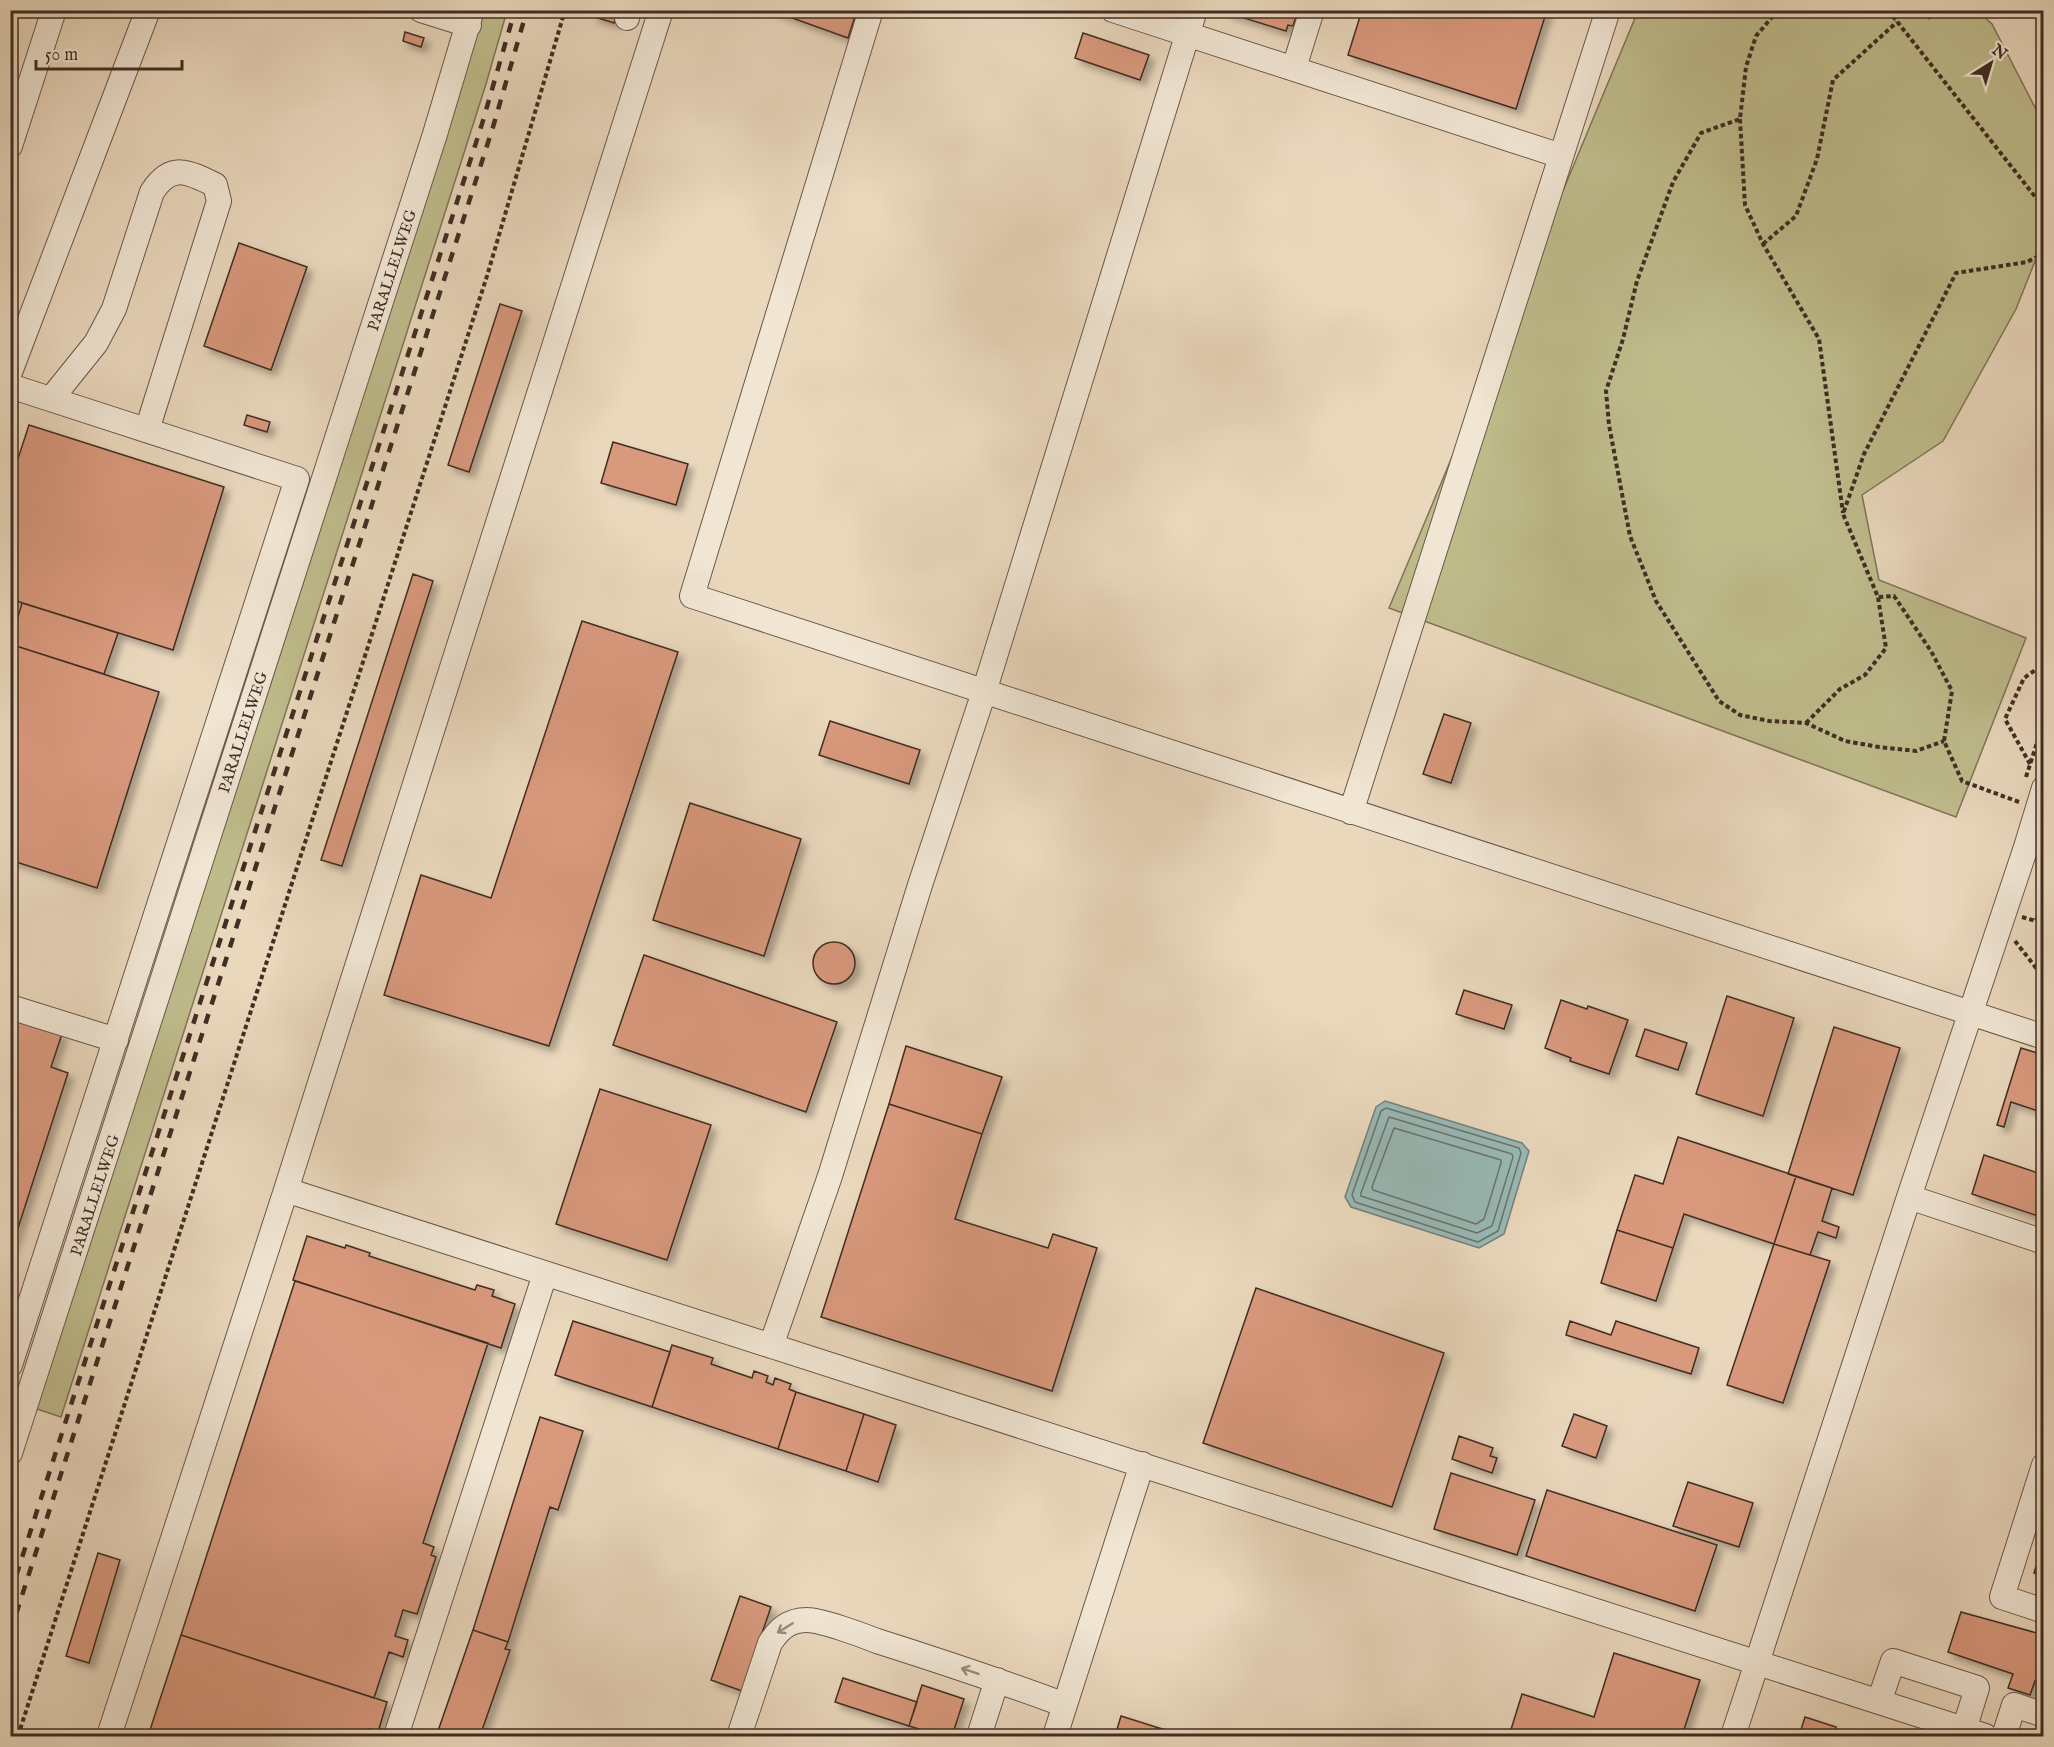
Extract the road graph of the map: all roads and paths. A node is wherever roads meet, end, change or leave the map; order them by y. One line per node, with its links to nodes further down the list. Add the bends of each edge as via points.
1 (54, 10): 17 (street)
2 (148, 10): 24 (street)
3 (421, 10): 13 (street)
4 (565, 10): 59 (path, via 484,287)
5 (661, 10): 43 (street)
6 (871, 10): 31 (street, via 692,596)
7 (1113, 10): 15 (street)
8 (1195, 10): 15 (street)
9 (1312, 10): 16 (street)
10 (1608, 10): 20 (street)
11 (1778, 10): 18 (path, via 1756,36 1746,67)
12 (1888, 10): 14 (path)
13 (471, 18): 49 (street, PARALLELWEG)
14 (1897, 22): 21 (path); 22 (path, via 1833,80 1817,159 1796,216)
15 (1188, 34): 16 (street); 31 (street)
16 (1294, 68): 20 (street)
17 (20, 87): 19 (street)
18 (1740, 119): 22 (path, via 1745,205); 32 (path, via 1701,133 1673,182 1637,281 1606,391 1606,408 1630,536 1656,601 1685,649 1719,701 1740,715 1769,722)
19 (10, 146)
20 (1561, 156): 36 (street)
21 (2043, 208)
22 (1763, 244): 28 (path, via 1819,339)
23 (2043, 253): 28 (path, via 2027,262 1956,273 1864,454)
24 (10, 372)
25 (10, 386): 26 (street)
26 (51, 399): 27 (street); 27 (street, via 96,343 114,309 152,192 162,177 177,172 198,176 215,185 219,201)
27 (147, 430): 42 (street, via 297,479)
28 (1843, 514): 29 (path)
29 (1878, 597): 32 (path, via 1886,648 1865,675 1840,689); 33 (path, via 1894,596 1952,691)
30 (2043, 664): 34 (path, via 2024,678 2005,719)
31 (984, 692): 36 (street); 47 (street, via 830,1176)
32 (1806, 723): 33 (path, via 1845,741 1916,752)
33 (1944, 741): 35 (path, via 1962,781)
34 (2030, 764)
35 (2041, 798): 37 (street)
36 (1351, 812): 40 (street)
37 (2002, 922): 38 (path); 40 (street)
38 (2043, 978)
39 (10, 1007): 42 (street)
40 (1971, 1013): 41 (street); 44 (street)
41 (2041, 1036)
42 (116, 1040): 48 (street)
43 (286, 1190): 46 (street); 60 (street)
44 (1909, 1197): 45 (street); 53 (street)
45 (2043, 1242)
46 (545, 1274): 47 (street); 61 (street)
47 (771, 1346): 50 (street)
48 (10, 1365)
49 (10, 1454)
50 (1142, 1464): 53 (street); 56 (street)
51 (2043, 1465): 52 (street, via 2001,1597)
52 (2043, 1611)
53 (1756, 1663): 55 (street); 65 (street)
54 (997, 1680): 56 (street); 62 (street, one-way to 62, via 810,1620 799,1621 777,1632 770,1643); 63 (street)
55 (1879, 1702): 58 (street); 58 (street, via 1893,1661 1977,1688)
56 (1065, 1704): 64 (street)
57 (2043, 1715): 66 (street, via 2014,1705)
58 (1975, 1733)
59 (18, 1737)
60 (109, 1737)
61 (396, 1737)
62 (739, 1737)
63 (979, 1737)
64 (1055, 1737)
65 (1733, 1737)
66 (2004, 1737)

